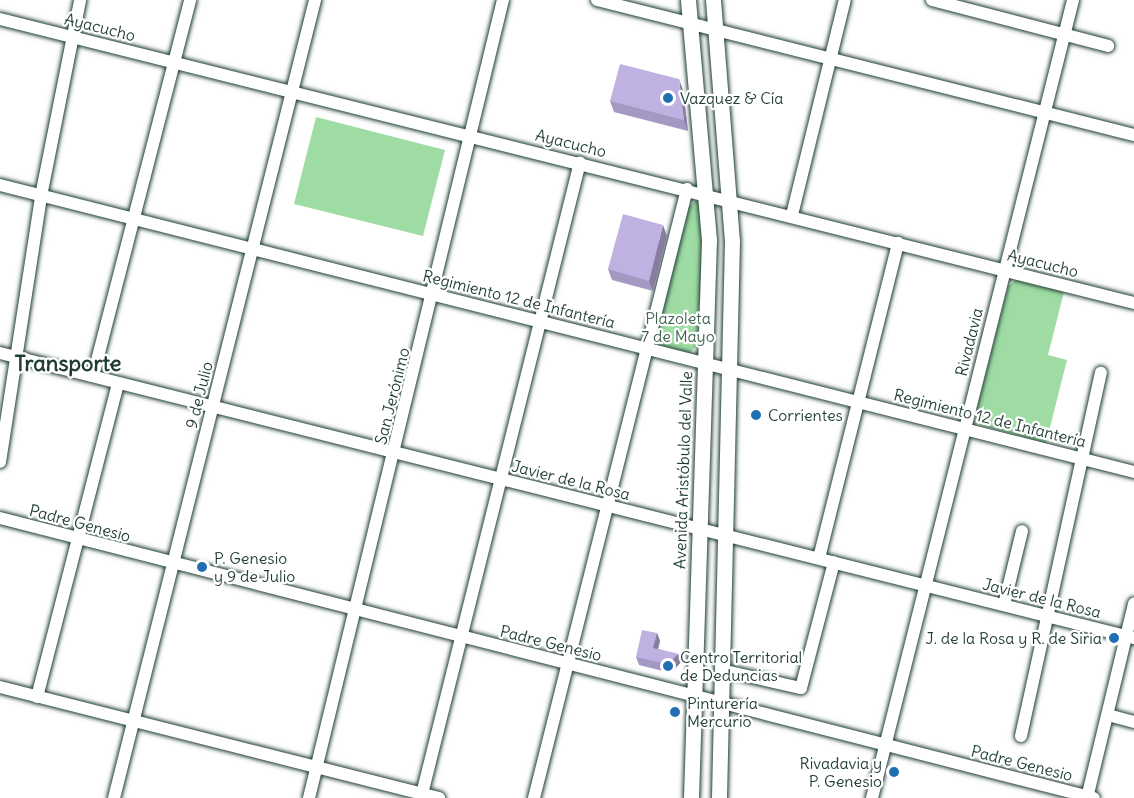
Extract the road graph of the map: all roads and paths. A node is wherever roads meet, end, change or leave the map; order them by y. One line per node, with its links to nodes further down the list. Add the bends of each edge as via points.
1 (80, 0): 15 (street)
2 (189, 0): 18 (street)
3 (315, 0): 19 (street, 9 de Julio)
4 (502, 0): 21 (street, San Jerónimo)
5 (597, 0): 12 (street)
6 (688, 0): 12 (main road, Avenida Aristóbulo del Valle)
7 (713, 0): 13 (main road)
8 (845, 0): 17 (street)
9 (932, 0): 14 (street)
10 (1073, 0): 14 (street, Rivadavia)
11 (0, 19): 15 (street, Ayacucho)
12 (690, 23): 13 (street); 26 (main road, Avenida Aristóbulo del Valle)
13 (715, 29): 17 (street); 28 (main road)
14 (1065, 35): 16 (street); 20 (street, Rivadavia)
15 (71, 36): 18 (street, Ayacucho); 27 (street)
16 (1108, 46)
17 (830, 57): 20 (street); 29 (street)
18 (173, 63): 19 (street, Ayacucho); 30 (street)
19 (291, 92): 21 (street, Ayacucho); 32 (street, 9 de Julio)
20 (1045, 112): 22 (street); 33 (street, Rivadavia)
21 (470, 135): 23 (street, Ayacucho); 34 (street, San Jerónimo)
22 (1134, 135)
23 (580, 162): 25 (street, Ayacucho); 36 (street)
24 (0, 185): 27 (street, Regimiento 12 de Infantería)
25 (687, 189): 26 (street, Ayacucho); 37 (street)
26 (708, 195): 28 (street, Ayacucho); 40 (main road, Avenida Aristóbulo del Valle)
27 (41, 196): 30 (street, Regimiento 12 de Infantería); 39 (street)
28 (731, 200): 29 (street, Ayacucho); 41 (main road)
29 (792, 215): 31 (street, Ayacucho)
30 (133, 219): 32 (street, Regimiento 12 de Infantería); 43 (street)
31 (898, 243): 33 (street, Ayacucho); 45 (street)
32 (253, 249): 34 (street, Regimiento 12 de Infantería); 46 (street, 9 de Julio)
33 (1005, 270): 35 (street, Ayacucho); 47 (street, Rivadavia)
34 (434, 294): 36 (street, Regimiento 12 de Infantería); 48 (street, San Jerónimo)
35 (1134, 303)
36 (540, 321): 37 (street, Regimiento 12 de Infantería); 52 (street)
37 (647, 348): 40 (street, Regimiento 12 de Infantería); 53 (street)
38 (0, 353): 39 (street, Javier de la Rosa)
39 (15, 357): 43 (street, Javier de la Rosa); 50 (street)
40 (704, 363): 41 (street, Regimiento 12 de Infantería); 55 (main road, Avenida Aristóbulo del Valle)
41 (729, 369): 45 (street, Regimiento 12 de Infantería); 57 (main road)
42 (1101, 373): 49 (street, via 1082,450)
43 (93, 376): 44 (street, Javier de la Rosa)
44 (118, 383): 46 (street, Javier de la Rosa); 58 (street)
45 (860, 403): 47 (street, Regimiento 12 de Infantería); 59 (street)
46 (213, 409): 48 (street, Javier de la Rosa); 61 (street, 9 de Julio)
47 (964, 428): 49 (street, Regimiento 12 de Infantería); 62 (street, Rivadavia)
48 (394, 453): 52 (street, Javier de la Rosa); 65 (street, San Jerónimo)
49 (1085, 459): 51 (street, Regimiento 12 de Infantería); 66 (street, via 1048,607)
50 (0, 462)
51 (1134, 472)
52 (498, 479): 53 (street, Javier de la Rosa); 67 (street)
53 (608, 506): 55 (street, Javier de la Rosa); 69 (street)
54 (0, 518): 58 (street, Padre Genesio)
55 (700, 529): 57 (street, Javier de la Rosa); 73 (main road, Avenida Aristóbulo del Valle)
56 (1022, 531): 64 (street)
57 (726, 535): 59 (street, Javier de la Rosa); 70 (main road)
58 (79, 540): 61 (street, Padre Genesio); 72 (street)
59 (819, 558): 60 (street, Javier de la Rosa)
60 (834, 562): 62 (street, Javier de la Rosa); 70 (street, via 801,688)
61 (171, 565): 65 (street, Padre Genesio); 76 (street, 9 de Julio)
62 (926, 585): 64 (street, Javier de la Rosa); 79 (street, Rivadavia)
63 (1134, 604): 68 (street)
64 (1004, 605): 66 (street, Javier de la Rosa)
65 (355, 610): 67 (street, Padre Genesio); 80 (street, San Jerónimo)
66 (1050, 617): 68 (street, Javier de la Rosa); 78 (street)
67 (460, 637): 69 (street, Padre Genesio); 81 (street)
68 (1130, 637): 75 (street)
69 (569, 665): 73 (street, Padre Genesio); 86 (street)
70 (721, 670): 74 (main road)
71 (0, 687): 72 (street)
72 (37, 697): 76 (street)
73 (695, 697): 74 (street, Padre Genesio); 87 (main road, Avenida Aristóbulo del Valle)
74 (720, 703): 79 (street, Padre Genesio); 88 (main road)
75 (1108, 716): 77 (street); 82 (street)
76 (134, 720): 80 (street); 83 (street, 9 de Julio)
77 (1134, 722)
78 (1021, 736)
79 (884, 744): 82 (street, Padre Genesio); 89 (street, Rivadavia)
80 (316, 767): 81 (street); 84 (street, San Jerónimo)
81 (422, 794): 85 (street)
82 (1089, 797)
83 (114, 798)
84 (309, 798)
85 (439, 798)
86 (534, 798)
87 (691, 798)
88 (719, 798)
89 (872, 798)

